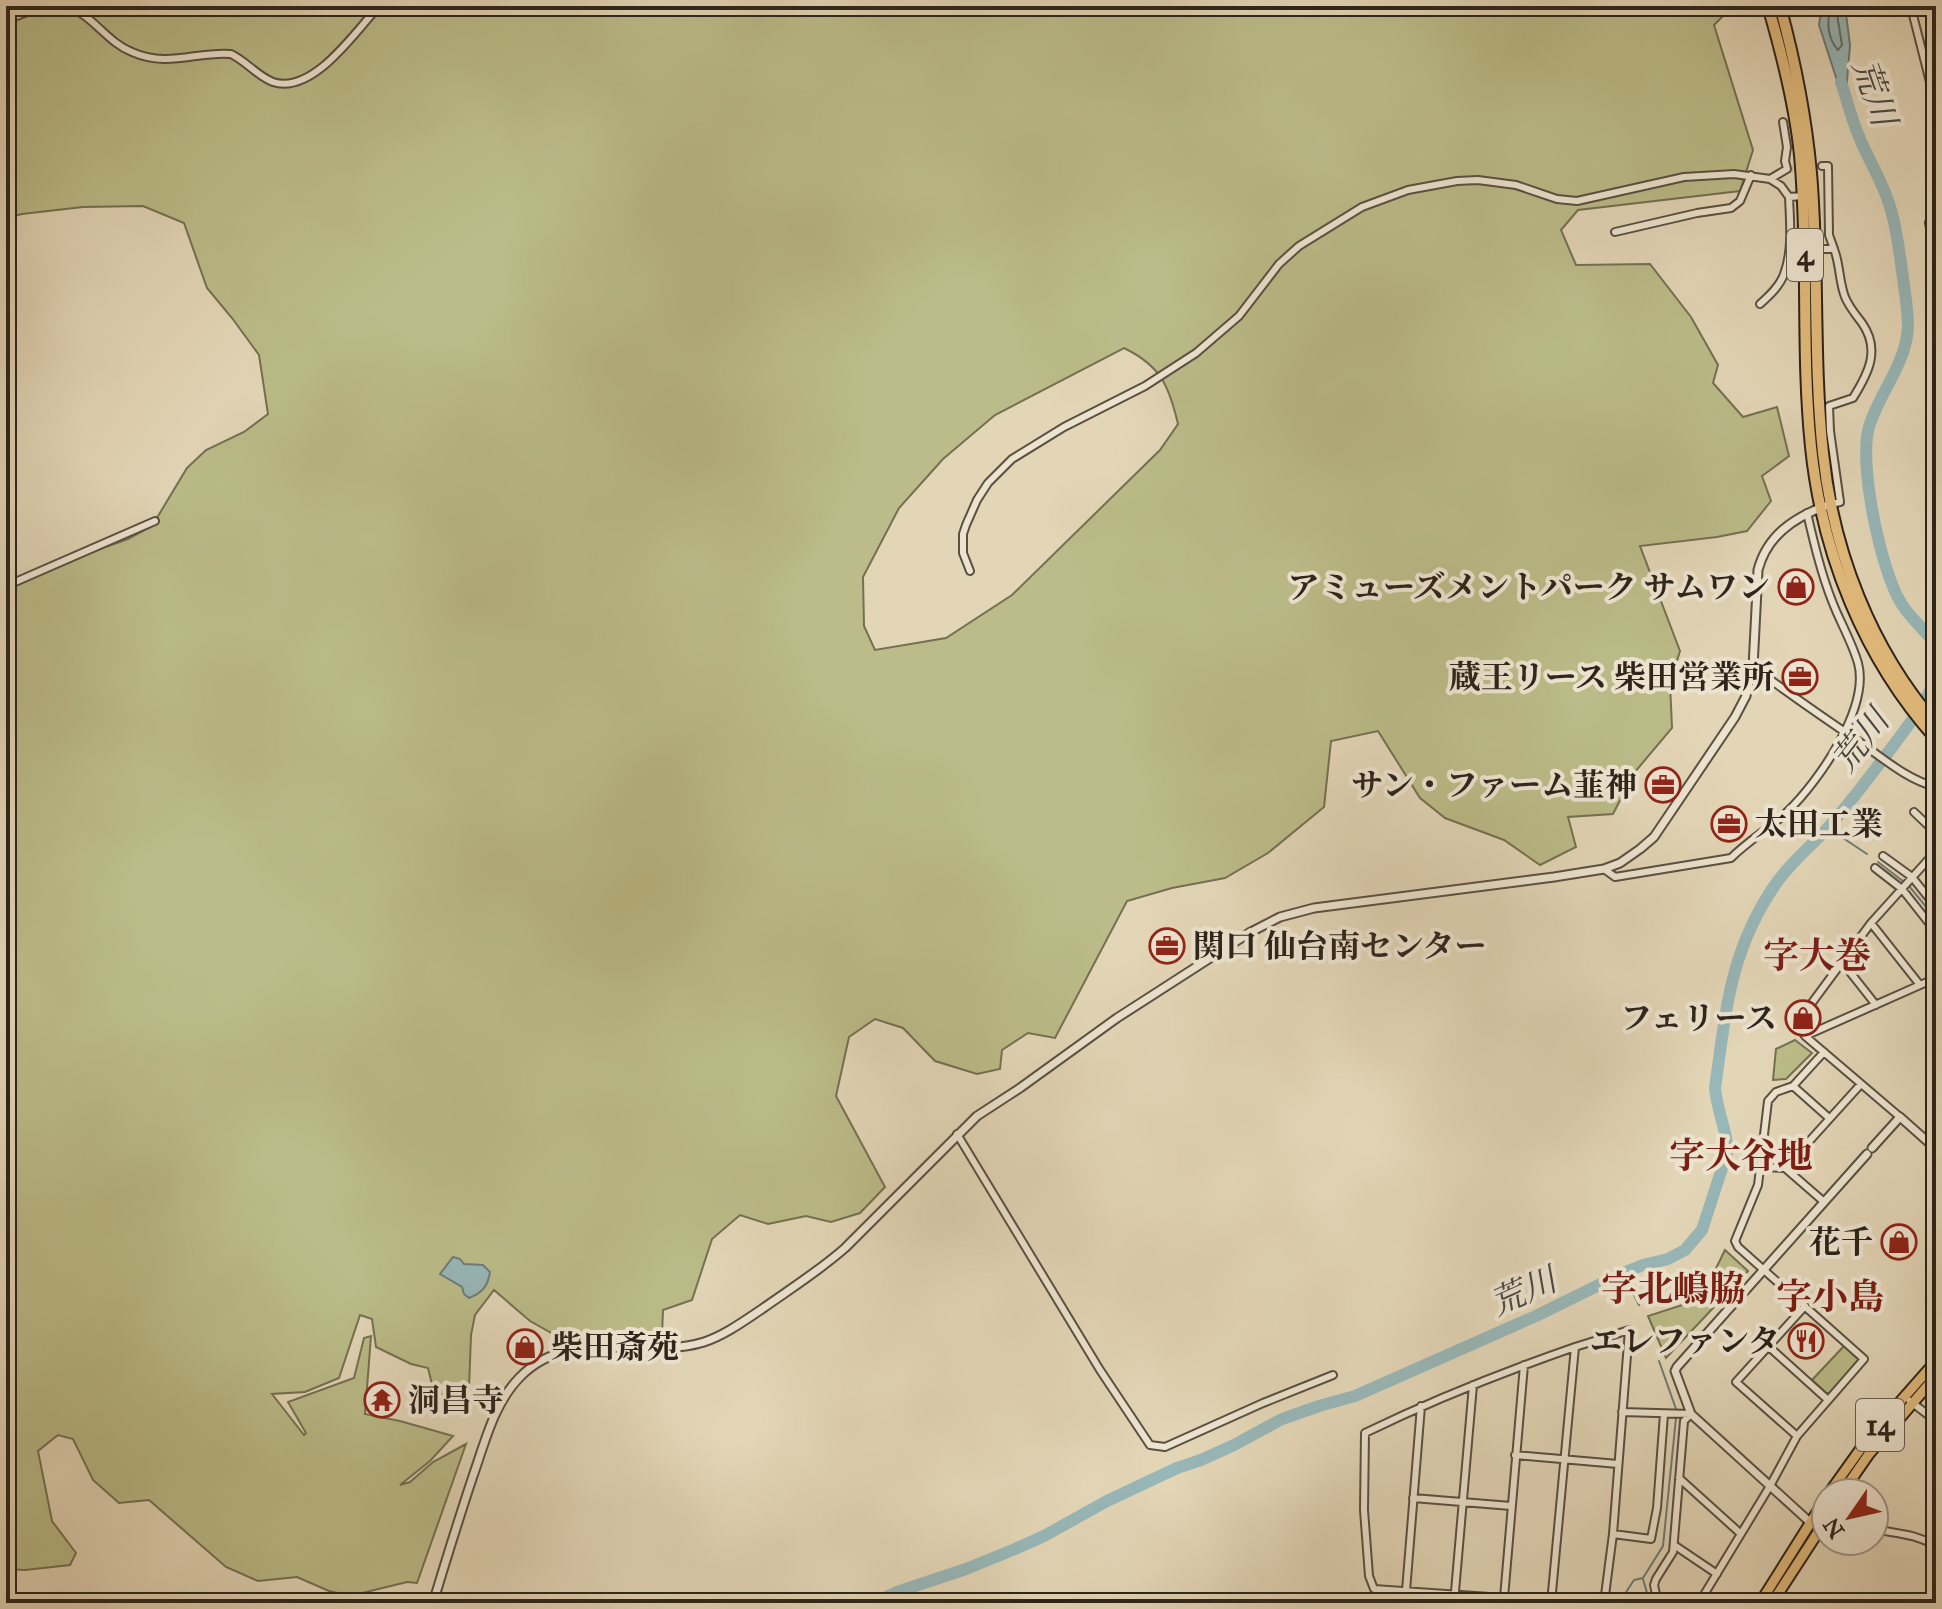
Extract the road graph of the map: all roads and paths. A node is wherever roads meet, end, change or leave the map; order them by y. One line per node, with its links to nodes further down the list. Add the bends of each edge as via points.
1 (63, 6): 2 (street, via 83,14 133,53 176,60 231,54 264,78 281,83 314,74); 6 (street)
2 (379, 6)
3 (1768, 6): 12 (highway, 4, via 1793,107)
4 (1780, 6): 16 (highway, 4, via 1802,100)
5 (1919, 6): 7 (street, via 1913,15)
6 (6, 20)
7 (1936, 106)
8 (1783, 122): 11 (street, via 1787,169)
9 (1822, 166): 17 (street, via 1828,166)
10 (1751, 175): 11 (street); 15 (street, via 1740,201 1731,208); 23 (street, via 1684,177 1577,201 1516,185 1457,181 1389,195 1362,207 1299,246 1239,316 1196,353 1012,459 988,483 966,525 963,553)
11 (1770, 179): 13 (street)
12 (1803, 196): 13 (street); 20 (highway, 4, via 1811,448)
13 (1789, 197): 19 (street, via 1784,276)
14 (1936, 221): 18 (street, via 1929,223)
15 (1615, 232)
16 (1815, 249): 17 (street); 20 (highway, 4)
17 (1834, 249): 20 (street, via 1844,296 1871,340 1872,357 1853,398 1829,406 1840,502)
18 (1936, 256)
19 (1760, 304)
20 (1826, 506): 21 (street); 26 (highway, 4, via 1862,605 1899,674); 28 (highway, 4, via 1836,566 1862,628 1896,687)
21 (1807, 513): 25 (street, via 1781,529 1761,556); 27 (street, via 1832,601 1858,661 1858,697)
22 (155, 521): 24 (street)
23 (970, 571)
24 (6, 586)
25 (1753, 667): 27 (street); 35 (street, via 1735,717 1654,837)
26 (1936, 724)
27 (1844, 731): 29 (street); 35 (street, via 1807,790 1731,858 1615,877)
28 (1936, 739)
29 (1936, 787)
30 (1914, 812): 31 (street)
31 (1936, 833)
32 (1936, 851): 36 (street)
33 (1883, 856): 36 (street)
34 (1875, 868): 37 (street)
35 (1604, 869): 51 (street, via 1280,917 1117,1018)
36 (1912, 878): 37 (street); 38 (street)
37 (1903, 888): 39 (street); 40 (street)
38 (1936, 907)
39 (1871, 923): 41 (street); 43 (street)
40 (1936, 932)
41 (1842, 962): 44 (street); 45 (street, via 1797,1023)
42 (1936, 978): 43 (street)
43 (1920, 985): 44 (street)
44 (1876, 1005): 45 (street)
45 (1805, 1036): 46 (street)
46 (1824, 1052): 47 (street); 48 (street)
47 (1861, 1084): 49 (street); 50 (street)
48 (1793, 1086): 50 (street); 53 (street, via 1768,1101)
49 (1900, 1117): 52 (street); 55 (street)
50 (1829, 1118): 54 (street)
51 (957, 1134): 62 (street, via 1150,1445 1165,1447); 96 (street, via 823,1267 717,1337 670,1347 565,1350 519,1377 498,1407)
52 (1936, 1149)
53 (1760, 1167): 54 (street); 56 (street, via 1735,1241)
54 (1785, 1168): 55 (street)
55 (1823, 1201): 56 (street)
56 (1763, 1269): 57 (street); 70 (street, via 1675,1371)
57 (1805, 1306): 58 (street); 66 (street, via 1864,1359)
58 (1768, 1346): 66 (street); 72 (street, via 1736,1382)
59 (1575, 1347): 61 (street); 68 (street, via 1629,1330); 74 (street)
60 (1936, 1361): 65 (main road, 14)
61 (1524, 1365): 64 (street); 73 (street)
62 (1333, 1375)
63 (1936, 1376): 65 (main road, 14)
64 (1473, 1385): 67 (street); 81 (street)
65 (1909, 1399): 71 (street); 76 (main road, 14); 77 (main road, 14)
66 (1828, 1400): 72 (street)
67 (1421, 1406): 80 (street); 92 (street, via 1365,1433 1369,1576 1374,1589)
68 (1622, 1412): 69 (street); 75 (street)
69 (1664, 1414): 70 (street); 86 (street, via 1651,1539)
70 (1691, 1414): 78 (street, via 1684,1421); 79 (street)
71 (1936, 1421)
72 (1797, 1436): 79 (street)
73 (1515, 1455): 74 (street); 82 (street)
74 (1565, 1458): 75 (street); 97 (street)
75 (1618, 1464): 86 (street)
76 (1840, 1477)
77 (1853, 1477)
78 (1679, 1478): 87 (street); 88 (street)
79 (1770, 1486): 83 (street); 87 (street)
80 (1413, 1498): 81 (street); 92 (street)
81 (1463, 1503): 82 (street); 93 (street)
82 (1511, 1506): 93 (street, via 1504,1598)
83 (1810, 1522)
84 (1810, 1525): 103 (main road)
85 (1890, 1532): 90 (street)
86 (1613, 1534): 98 (street)
87 (1741, 1534): 91 (street)
88 (1674, 1545): 91 (street); 101 (street, via 1654,1585 1657,1599)
89 (1810, 1545): 104 (main road)
90 (1936, 1546)
91 (1717, 1574): 102 (street)
92 (1406, 1591): 93 (street)
93 (1454, 1599)
94 (6, 1602): 95 (street)
95 (12, 1603)
96 (433, 1603)
97 (1551, 1603)
98 (1604, 1603)
99 (1630, 1603): 100 (street)
100 (1638, 1603)
101 (1664, 1603)
102 (1699, 1603)
103 (1764, 1603)
104 (1772, 1603)

